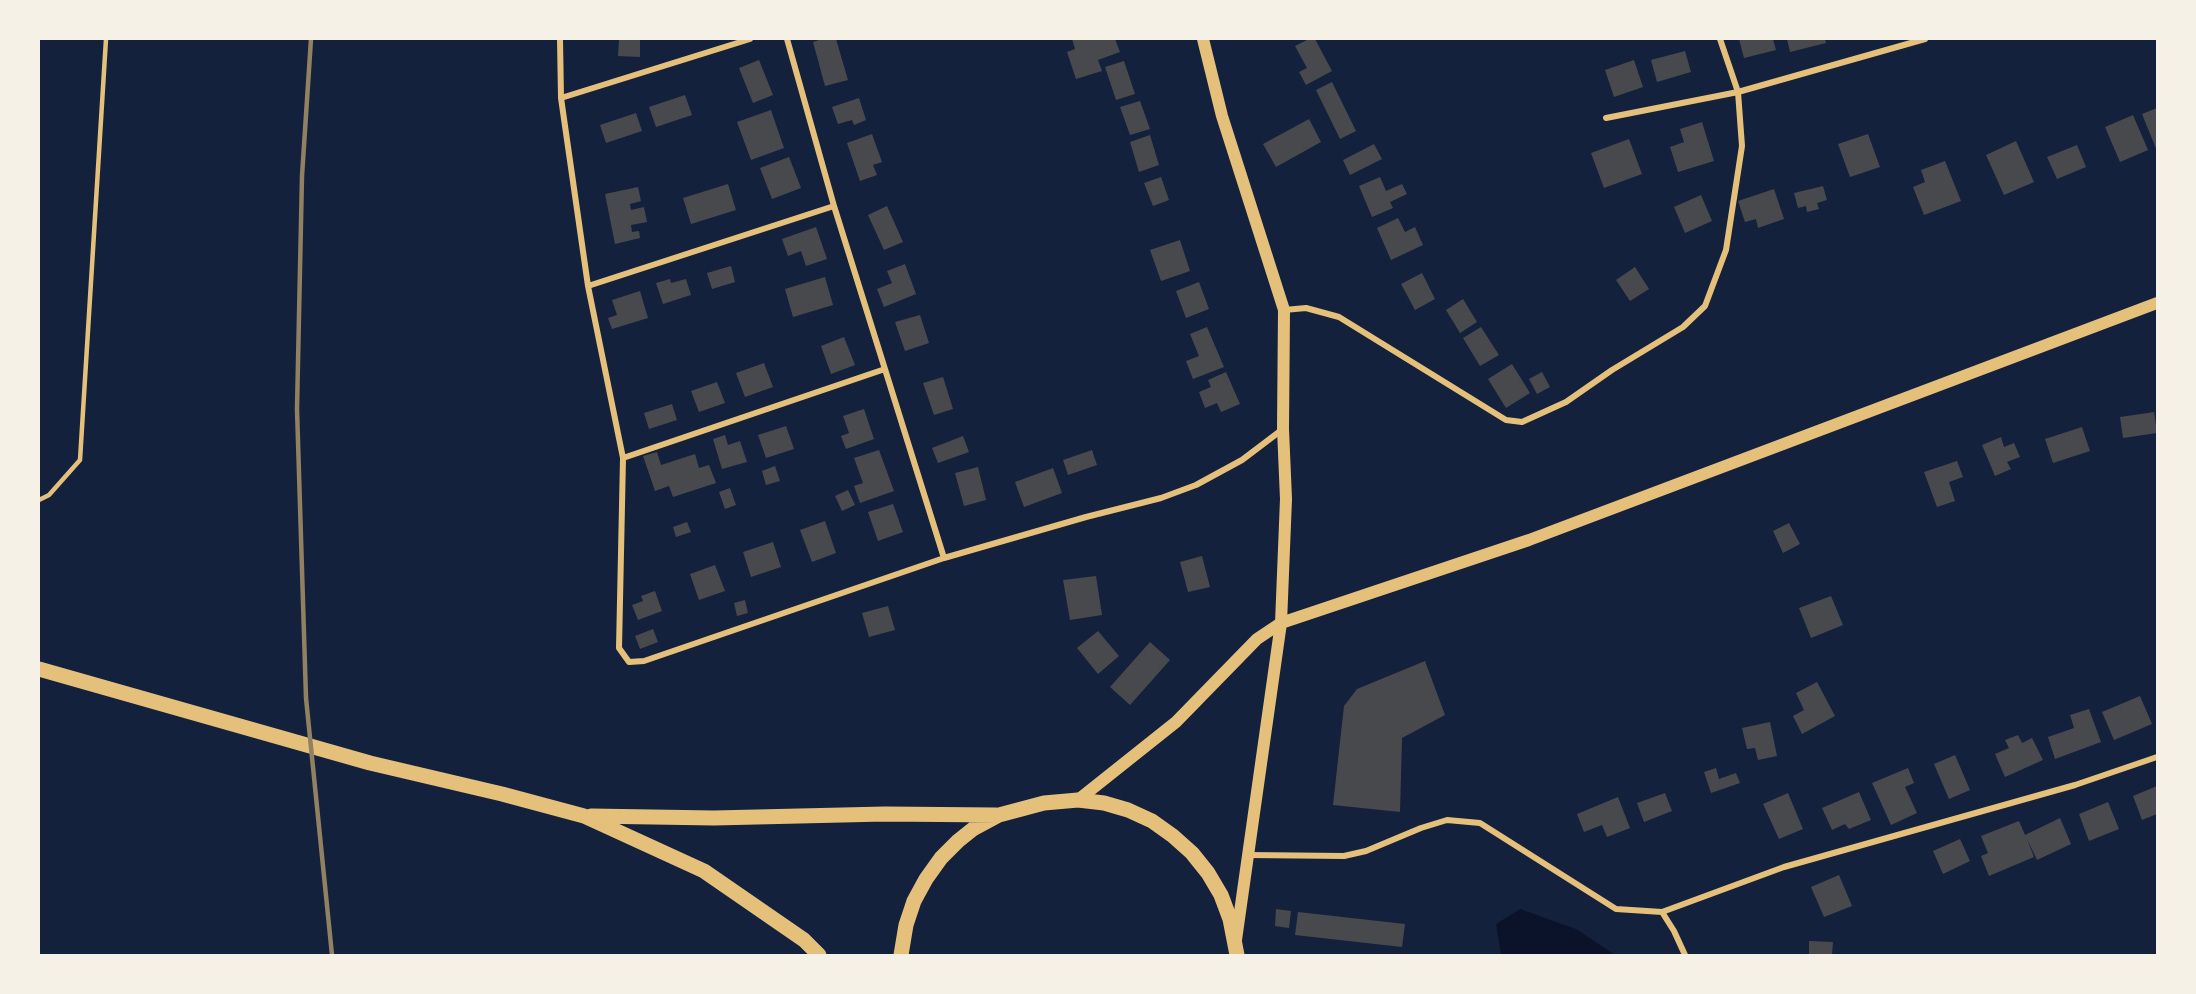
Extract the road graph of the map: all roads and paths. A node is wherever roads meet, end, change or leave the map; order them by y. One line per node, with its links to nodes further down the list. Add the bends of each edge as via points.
1 (106, 39): 18 (lane, via 80,460 49,495)
2 (560, 39): 9 (street)
3 (750, 39): 9 (street)
4 (787, 39): 11 (street)
5 (1203, 39): 14 (main road, via 1222,116)
6 (1720, 39): 8 (street)
7 (1925, 39): 8 (street)
8 (1738, 92): 10 (street); 14 (street, via 1742,146 1726,250 1705,306 1683,327 1566,402 1522,422 1506,420 1339,317 1306,308)
9 (561, 98): 12 (street)
10 (1606, 118)
11 (834, 206): 12 (street); 15 (street)
12 (588, 286): 17 (street)
13 (2157, 303): 20 (main road, via 1529,540)
14 (1284, 310): 16 (main road)
15 (885, 369): 17 (street); 19 (street)
16 (1284, 429): 19 (street, via 1242,460 1196,485); 20 (main road, via 1286,499)
17 (622, 458): 19 (street, via 619,648 629,662 644,661)
18 (39, 500)
19 (944, 558)
20 (1281, 623): 23 (main road, via 1257,639 1176,722); 26 (main road)
21 (39, 669): 25 (main road, via 370,763)
22 (2157, 757): 27 (street, via 2074,785 1784,867)
23 (1078, 800): 24 (main road, via 1044,803); 28 (main road, via 1128,810 1152,821 1186,847 1221,895)
24 (999, 815): 25 (main road); 30 (main road, via 958,841 926,879 906,925)
25 (584, 816): 29 (main road, via 704,871 804,940)
26 (1248, 855): 27 (street, via 1344,856 1366,852 1447,820 1480,823 1617,909); 28 (main road)
27 (1662, 912): 31 (street)
28 (1236, 950)
29 (819, 955)
30 (901, 955)
31 (1685, 955)

